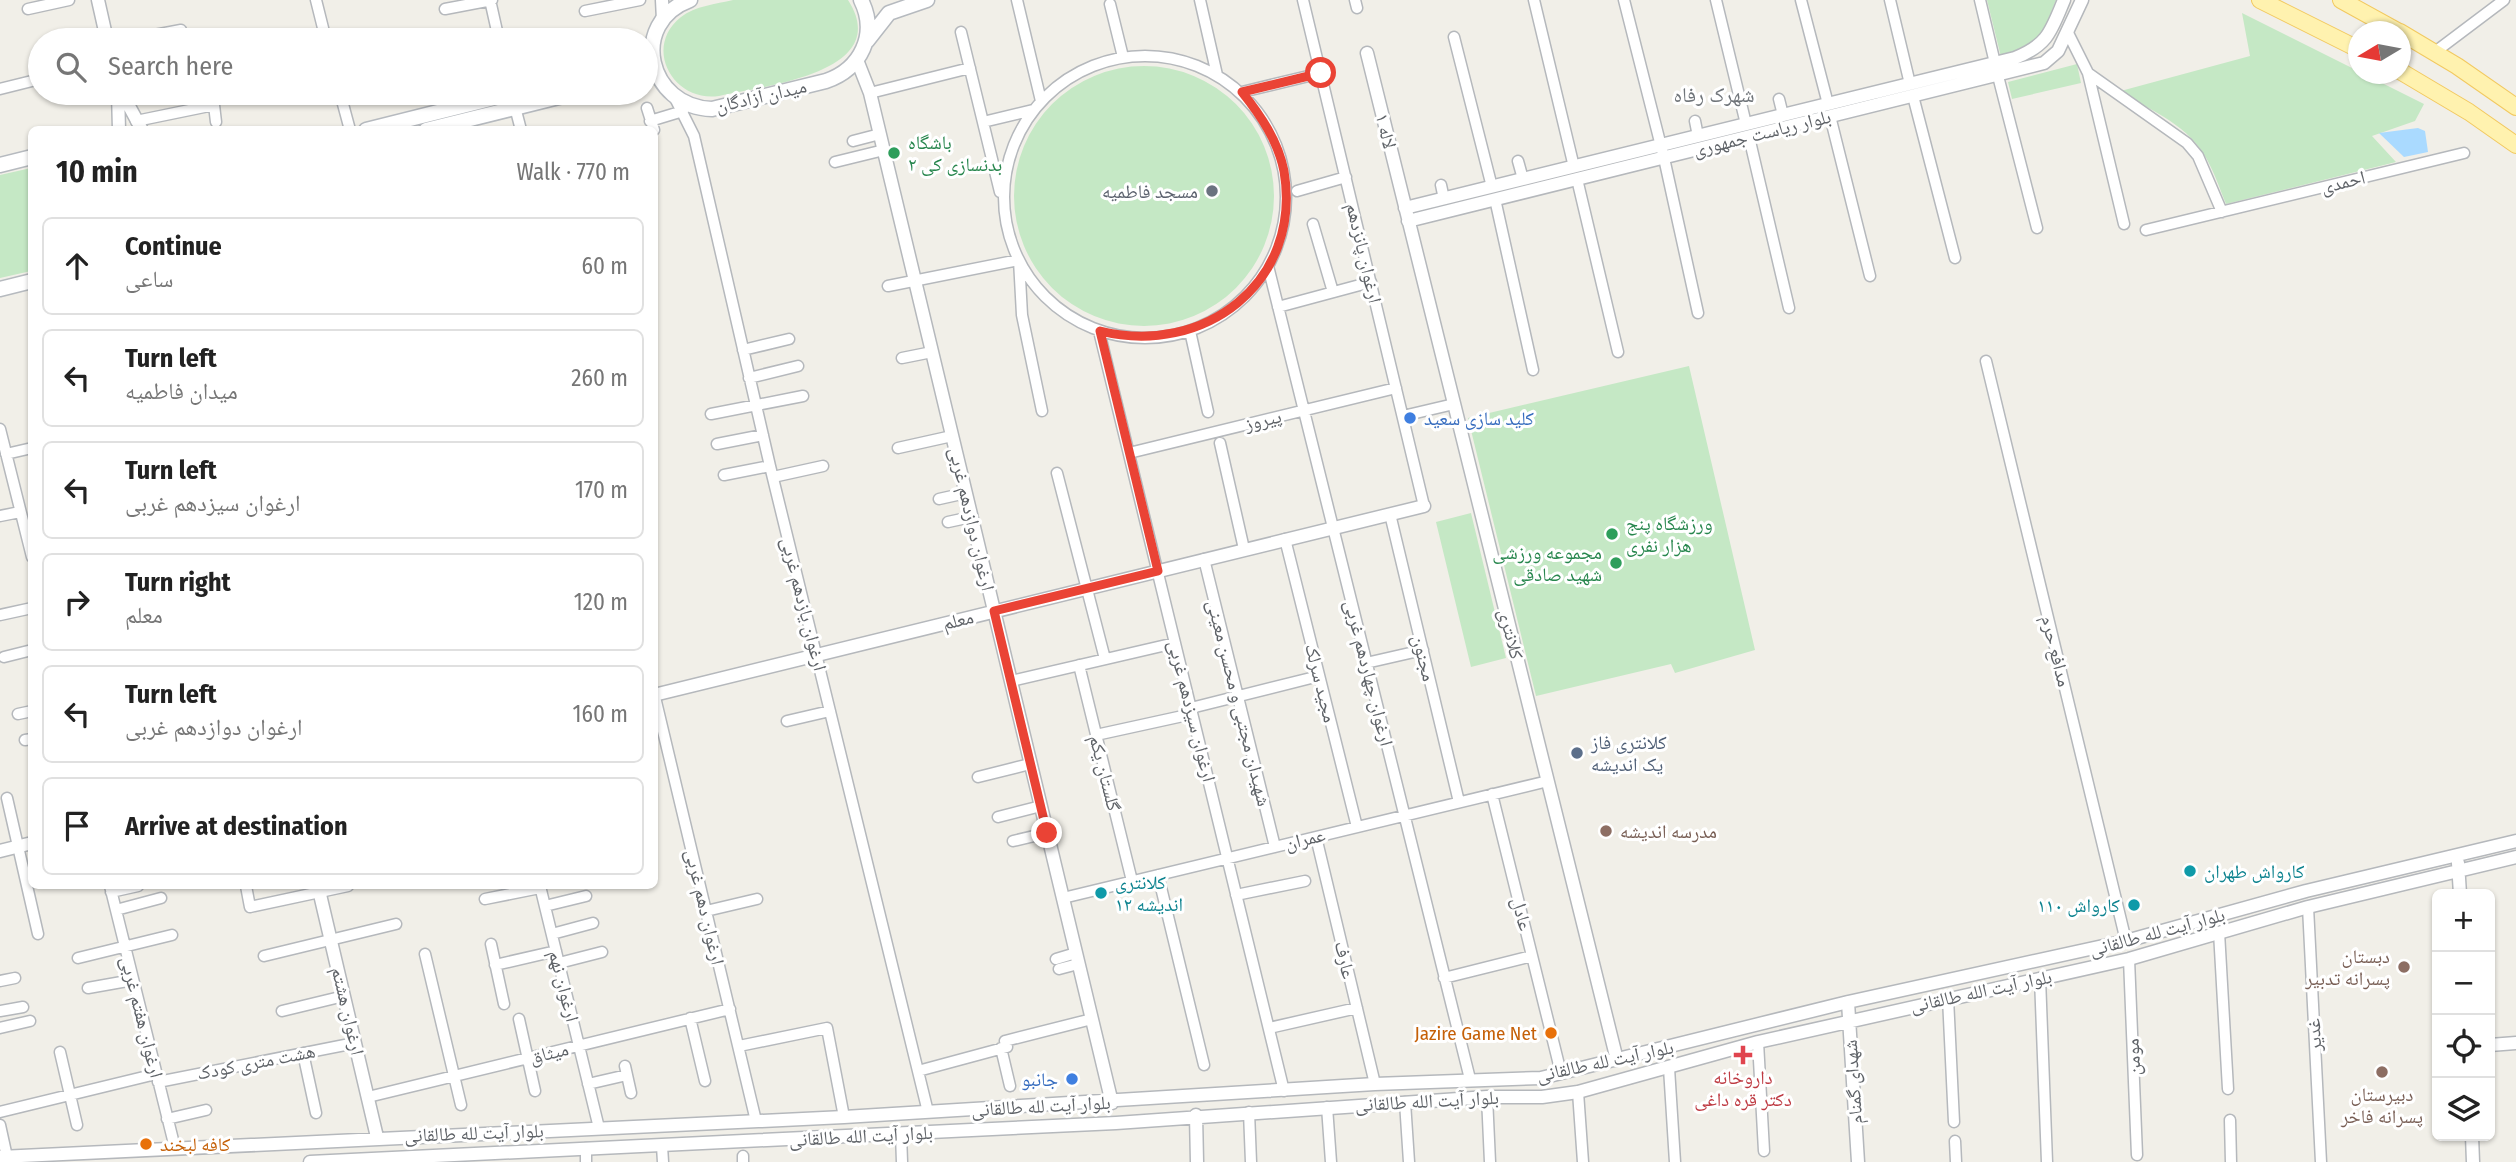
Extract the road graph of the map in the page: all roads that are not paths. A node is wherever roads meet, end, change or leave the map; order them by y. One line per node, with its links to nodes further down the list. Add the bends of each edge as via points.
1 (69, 0): 25 (street)
2 (98, 0): 31 (street)
3 (316, 0): 32 (street)
4 (491, 0): 26 (street); 33 (street)
5 (640, 0): 27 (street)
6 (662, 0): 28 (street)
7 (690, 0): 28 (main road)
8 (861, 0): 39 (main road, via 868,23)
9 (927, 0): 39 (main road, via 890,13)
10 (1017, 0): 65 (street)
11 (1200, 0): 49 (street)
12 (1303, 0): 47 (street, ارغوان پانزدهم)
13 (1534, 0): 94 (street)
14 (1624, 0): 88 (street)
15 (1716, 0): 81 (street)
16 (1801, 0): 68 (street)
17 (1890, 0): 54 (street)
18 (1980, 0): 46 (street)
19 (2064, 0): 30 (street, بلوار ریاست جمهوری)
20 (2082, 0): 36 (street, بلوار ریاست جمهوری)
21 (2260, 0): 40 (main road)
22 (2341, 0): 29 (main road)
23 (2504, 0): 41 (street)
24 (1110, 4): 43 (street)
25 (28, 9)
26 (445, 9)
27 (585, 11)
28 (663, 20): 34 (main road)
29 (2380, 21)
30 (2052, 27): 36 (street); 46 (street, بلوار ریاست جمهوری, via 2040,46)
31 (104, 28)
32 (323, 28)
33 (497, 28)
34 (658, 29)
35 (961, 32): 45 (street)
36 (2068, 33): 46 (street, بلوار ریاست جمهوری, via 2052,58); 48 (street)
37 (1454, 37): 99 (street)
38 (2411, 38): 41 (main road)
39 (866, 42): 44 (main road)
40 (2348, 44)
41 (2435, 52): 66 (main road)
42 (1367, 53): 103 (street, لاله ۱)
43 (1123, 57): 49 (street, via 1171,58); 65 (street, via 1078,72)
44 (858, 60): 56 (street, ارغوان دوازدهم غربی); 58 (main road, میدان آزادگان, via 835,78 721,107)
45 (970, 68): 56 (street); 72 (street)
46 (1996, 70): 54 (street, بلوار ریاست جمهوری); 106 (street)
47 (1321, 73): 55 (street); 95 (street, ارغوان پانزدهم)
48 (2088, 73): 102 (street, via 2187,143 2198,156); 105 (street)
49 (1217, 75): 55 (street)
50 (2411, 78): 85 (main road)
51 (28, 82): 53 (street)
52 (658, 83): 58 (main road)
53 (0, 89)
54 (1912, 90): 68 (street, بلوار ریاست جمهوری); 108 (street)
55 (1242, 92): 110 (street, via 1269,129 1283,170 1284,218)
56 (870, 93): 82 (street, ارغوان دوازدهم غربی)
57 (1779, 99): 69 (street)
58 (679, 104): 80 (street); 124 (street, ارغوان یازدهم غربی, via 694,136)
59 (120, 105): 74 (street)
60 (127, 105): 73 (street)
61 (343, 105): 75 (street)
62 (477, 105): 76 (main road)
63 (492, 105): 77 (main road)
64 (515, 105): 78 (street)
65 (1037, 105): 72 (street); 101 (street, via 1009,156)
66 (2516, 107)
67 (647, 108): 79 (street)
68 (1829, 110): 69 (street, بلوار ریاست جمهوری); 81 (street, بلوار ریاست جمهوری); 111 (street)
69 (1783, 115): 81 (street, بلوار ریاست جمهوری)
70 (1695, 121): 83 (street)
71 (216, 122): 73 (street, via 214,105)
72 (983, 122): 101 (street)
73 (139, 125)
74 (119, 126)
75 (349, 126)
76 (384, 126)
77 (438, 126)
78 (520, 126)
79 (652, 126)
80 (656, 126)
81 (1748, 130): 83 (street, بلوار ریاست جمهوری); 86 (street, بلوار ریاست جمهوری); 119 (street)
82 (880, 134): 84 (street); 87 (street, ارغوان دوازدهم غربی)
83 (1698, 136): 86 (street, بلوار ریاست جمهوری)
84 (853, 141)
85 (2516, 145)
86 (1681, 147): 88 (street, بلوار ریاست جمهوری)
87 (884, 150): 92 (street); 112 (street, ارغوان دوازدهم غربی)
88 (1656, 153): 94 (street, بلوار ریاست جمهوری); 120 (street)
89 (2464, 153): 102 (street, احمدی)
90 (28, 158): 93 (main road)
91 (1518, 161): 96 (street)
92 (835, 162)
93 (0, 165)
94 (1575, 173): 96 (street, بلوار ریاست جمهوری); 99 (street, بلوار ریاست جمهوری); 126 (street)
95 (1346, 177): 98 (street); 114 (street, ارغوان پانزدهم)
96 (1523, 179): 99 (street, بلوار ریاست جمهوری)
97 (1440, 185): 100 (street)
98 (1297, 191)
99 (1493, 193): 100 (street, بلوار ریاست جمهوری); 130 (street)
100 (1447, 208): 103 (street, بلوار ریاست جمهوری)
101 (1004, 209): 109 (street)
102 (2222, 212): 107 (street, احمدی)
103 (1406, 215): 134 (street, کلانتری)
104 (1313, 224): 117 (street)
105 (2124, 224)
106 (2037, 228)
107 (2147, 230)
108 (1955, 258)
109 (1019, 260): 112 (street); 121 (street, via 1052,303 1074,320); 136 (street, via 1022,315)
110 (1268, 266): 118 (street, ارغوان چهاردهم غربی); 122 (street, via 1235,306)
111 (1870, 276)
112 (915, 281): 115 (street); 125 (street, ارغوان دوازدهم غربی)
113 (28, 282): 116 (main road)
114 (1371, 282): 117 (street); 132 (street, ارغوان پانزدهم)
115 (888, 286)
116 (0, 289)
117 (1332, 292): 118 (street)
118 (1278, 307): 137 (street, ارغوان چهاردهم غربی)
119 (1789, 307)
120 (1698, 313)
121 (1100, 331): 122 (street, via 1144,338); 148 (street, ارغوان سیزدهم غربی)
122 (1189, 331): 138 (street)
123 (789, 339): 124 (street)
124 (743, 350): 131 (street, ارغوان یازدهم غربی)
125 (932, 352): 127 (street); 143 (street, ارغوان دوازدهم غربی)
126 (1618, 352)
127 (902, 358)
128 (1986, 361): 241 (street, مدافع حرم)
129 (798, 366): 131 (street)
130 (1533, 370)
131 (749, 378): 135 (street, ارغوان یازدهم غربی)
132 (1396, 388): 137 (street, پیروز); 140 (street, ارغوان پانزدهم)
133 (803, 396): 135 (street)
134 (1454, 404): 140 (street); 194 (street, کلانتری)
135 (756, 405): 139 (street); 142 (street, ارغوان یازدهم غربی)
136 (1042, 411)
137 (1304, 411): 148 (street, پیروز); 163 (street, ارغوان چهاردهم غربی)
138 (1208, 412)
139 (711, 414)
140 (1403, 416): 157 (street, ارغوان پانزدهم)
141 (0, 429): 149 (street)
142 (763, 435): 145 (street); 152 (street, ارغوان یازدهم غربی)
143 (952, 436): 146 (street); 155 (street, ارغوان دوازدهم غربی)
144 (1220, 443): 166 (street)
145 (717, 444)
146 (898, 448)
147 (28, 449): 149 (street)
148 (1129, 453): 168 (street, ارغوان سیزدهم غربی)
149 (6, 454): 151 (street)
150 (823, 466): 152 (street)
151 (5, 469): 158 (street)
152 (772, 472): 154 (street); 176 (street, ارغوان یازدهم غربی)
153 (1058, 473): 169 (street)
154 (724, 475)
155 (966, 493): 156 (street); 161 (street, ارغوان دوازدهم غربی)
156 (939, 499)
157 (1424, 506): 159 (street, معلم)
158 (20, 512): 160 (street); 164 (street)
159 (1390, 514): 163 (street, معلم); 174 (street, مجنون)
160 (0, 516)
161 (971, 517): 162 (street); 171 (street, ارغوان دوازدهم غربی)
162 (948, 522)
163 (1333, 528): 165 (street, معلم); 179 (street, ارغوان چهاردهم غربی)
164 (28, 537)
165 (1285, 539): 166 (street, معلم); 181 (street, مجید سرلک)
166 (1244, 550): 167 (street, معلم)
167 (1204, 559): 168 (street, معلم); 184 (street, شهیدان مجتبی و محسن معینی)
168 (1158, 571): 169 (street, معلم); 173 (street, ارغوان سیزدهم غربی)
169 (1087, 588): 171 (street, معلم); 178 (street)
170 (28, 609): 172 (street)
171 (994, 611): 176 (street, معلم); 182 (street, ارغوان دوازدهم غربی)
172 (0, 615)
173 (1175, 643): 178 (street); 186 (street, ارغوان سیزدهم غربی)
174 (1423, 650): 179 (street); 197 (street, مجنون)
175 (28, 651): 177 (street)
176 (816, 655): 183 (street, معلم); 185 (street, ارغوان یازدهم غربی)
177 (4, 657)
178 (1105, 659): 180 (street)
179 (1366, 663): 199 (street, ارغوان چهاردهم غربی)
180 (1079, 665): 182 (street); 191 (street, گلستان یکم)
181 (1319, 676): 184 (street); 201 (street, مجید سرلک)
182 (1010, 681): 192 (street, ارغوان دوازدهم غربی)
183 (658, 693)
184 (1238, 697): 186 (street); 207 (street, شهیدان مجتبی و محسن معینی)
185 (830, 711): 189 (street); 290 (street, ارغوان یازدهم غربی)
186 (1192, 711): 191 (street); 211 (street, ارغوان سیزدهم غربی)
187 (28, 712): 188 (street)
188 (18, 714)
189 (786, 722)
190 (659, 735): 233 (street, ارغوان دهم غربی)
191 (1096, 735): 215 (street, گلستان یکم)
192 (1030, 764): 193 (street); 198 (street, ارغوان دوازدهم غربی)
193 (978, 777)
194 (1548, 781): 195 (street, عمران); 287 (street, کلانتری)
195 (1492, 794): 197 (street, عمران); 248 (street, عادل)
196 (7, 798): 206 (street)
197 (1459, 802): 199 (street, عمران)
198 (1041, 806): 200 (street); 202 (street, ارغوان دوازدهم غربی)
199 (1404, 815): 201 (street, عمران); 256 (street, ارغوان چهاردهم غربی)
200 (998, 817)
201 (1357, 827): 203 (street, عمران)
202 (1047, 833): 204 (street); 227 (street, ارغوان دوازدهم غربی)
203 (1316, 837): 207 (street, عمران); 266 (street, عارف)
204 (1013, 841)
205 (2516, 841): 209 (street, بلوار آیت لله طالقانی)
206 (25, 845): 208 (street); 212 (street)
207 (1275, 847): 211 (street, عمران)
208 (0, 851)
209 (2458, 856): 213 (street); 241 (street, بلوار آیت لله طالقانی, via 2306,891)
210 (2516, 857): 213 (street, بلوار آیت الله طالقانی)
211 (1227, 858): 214 (street, عمران); 224 (street, ارغوان سیزدهم غربی)
212 (28, 866)
213 (2458, 871): 223 (street); 231 (street, بلوار آیت الله طالقانی)
214 (1158, 875): 215 (street, عمران); 288 (street)
215 (1132, 881): 227 (street, عمران)
216 (1305, 881): 224 (street)
217 (31, 889): 237 (street)
218 (111, 889): 232 (street, ارغوان هفتم غربی)
219 (247, 889): 220 (street, via 250,907)
220 (319, 889): 240 (street, ارغوان هشتم)
221 (531, 889): 228 (street)
222 (541, 889): 230 (street, ارغوان نهم)
223 (2460, 889)
224 (1236, 895): 276 (street, ارغوان سیزدهم غربی)
225 (586, 896): 230 (street)
226 (161, 898): 232 (street)
227 (1063, 898): 250 (street, ارغوان دوازدهم غربی)
228 (485, 899)
229 (757, 899): 233 (street)
230 (545, 906): 238 (street, ارغوان نهم)
231 (2308, 907): 236 (street, بلوار آیت الله طالقانی); 356 (street, غدیر)
232 (116, 910): 243 (street, ارغوان هفتم غربی)
233 (706, 911): 267 (street, ارغوان دهم غربی)
234 (593, 923): 238 (street)
235 (396, 925): 240 (street)
236 (2219, 932): 251 (street, بلوار آیت الله طالقانی); 299 (street)
237 (38, 934)
238 (552, 934): 244 (street, ارغوان نهم)
239 (173, 935): 243 (street)
240 (331, 939): 247 (street); 261 (street, ارغوان هشتم)
241 (2126, 941): 263 (street, بلوار آیت لله طالقانی)
242 (491, 943): 254 (street)
243 (125, 946): 249 (street); 258 (street, ارغوان هفتم غربی)
244 (556, 951): 252 (street, ارغوان نهم); 254 (street)
245 (603, 952): 252 (street)
246 (425, 954): 292 (street)
247 (264, 956)
248 (1532, 956): 256 (street); 291 (street, عادل)
249 (78, 958)
250 (1077, 959): 253 (street); 272 (street, ارغوان دوازدهم غربی)
251 (2129, 959): 257 (street, بلوار آیت الله طالقانی); 337 (street, مومن)
252 (559, 963): 280 (street, ارغوان نهم)
253 (1058, 964)
254 (495, 965): 264 (street)
255 (16, 978): 259 (street)
256 (1444, 978): 294 (street, ارغوان چهاردهم غربی)
257 (2040, 978): 262 (street, بلوار آیت الله طالقانی); 354 (street)
258 (133, 980): 260 (street); 293 (street, ارغوان هفتم غربی)
259 (0, 982)
260 (88, 988)
261 (344, 996): 268 (street); 278 (street, ارغوان هشتم)
262 (1948, 998): 274 (street, بلوار آیت الله طالقانی); 324 (street)
263 (1848, 1002): 274 (street, شهدای گمنام); 287 (street, بلوار آیت لله طالقانی)
264 (504, 1004)
265 (23, 1007): 269 (street)
266 (1357, 1008): 276 (street); 297 (street, عارف)
267 (730, 1009): 270 (street, میثاق); 282 (street, ارغوان دهم غربی)
268 (282, 1011)
269 (0, 1012)
270 (690, 1018): 280 (street, میثاق); 295 (street)
271 (519, 1019): 286 (street)
272 (1092, 1019): 283 (street, via 1005,1041 1007,1047); 308 (street, ارغوان دوازدهم غربی)
273 (30, 1021): 275 (street)
274 (1849, 1021): 277 (street, بلوار آیت الله طالقانی); 352 (street, شهدای گمنام)
275 (0, 1028)
276 (1269, 1028): 301 (street, ارغوان سیزدهم غربی)
277 (1758, 1042): 289 (street, بلوار آیت الله طالقانی); 336 (street)
278 (355, 1043): 285 (street, هشت متری کودک); 306 (street, ارغوان هشتم)
279 (2516, 1044): 281 (street)
280 (579, 1045): 286 (street, میثاق); 296 (street, ارغوان نهم)
281 (2495, 1045)
282 (738, 1046): 319 (street, via 827,1028); 321 (street, ارغوان دهم غربی)
283 (1001, 1048): 290 (street); 298 (street)
284 (60, 1052): 304 (street)
285 (303, 1053): 293 (street, هشت متری کودک); 316 (street)
286 (528, 1058): 292 (street, میثاق); 300 (street)
287 (1617, 1060): 291 (street, بلوار آیت لله طالقانی)
288 (1204, 1065)
289 (1669, 1068): 302 (street, بلوار آیت الله طالقانی); 351 (street)
290 (918, 1071): 314 (street, ارغوان یازدهم غربی)
291 (1561, 1073): 294 (street, بلوار آیت لله طالقانی, via 1541,1078)
292 (454, 1076): 306 (street, میثاق); 310 (street)
293 (157, 1078): 304 (street, هشت متری کودک); 320 (street, ارغوان هفتم غربی)
294 (1470, 1079): 297 (street, بلوار آیت لله طالقانی)
295 (705, 1081)
296 (588, 1084): 303 (street, via 626,1070); 327 (street, ارغوان نهم)
297 (1374, 1084): 301 (street, بلوار آیت لله طالقانی)
298 (1010, 1086)
299 (2228, 1089)
300 (535, 1091)
301 (1284, 1091): 305 (street, بلوار آیت لله طالقانی)
302 (1578, 1092): 307 (street, بلوار آیت الله طالقانی); 350 (street)
303 (631, 1093)
304 (70, 1095): 313 (street, هشت متری کودک); 326 (street)
305 (1227, 1095): 308 (street, بلوار آیت لله طالقانی); 317 (street)
306 (368, 1097): 329 (street, ارغوان هشتم)
307 (1487, 1097): 309 (street, بلوار آیت الله طالقانی); 349 (street)
308 (1112, 1102): 314 (street, بلوار آیت لله طالقانی)
309 (1405, 1102): 311 (street, بلوار آیت الله طالقانی); 348 (street)
310 (461, 1105)
311 (1327, 1107): 315 (street, بلوار آیت الله طالقانی); 347 (street)
312 (206, 1110): 320 (street)
313 (0, 1112)
314 (928, 1112): 319 (street, بلوار آیت لله طالقانی)
315 (1249, 1112): 317 (street, بلوار آیت الله طالقانی); 346 (street)
316 (316, 1113)
317 (1228, 1113): 318 (street, بلوار آیت الله طالقانی)
318 (1196, 1115): 328 (street, بلوار آیت الله طالقانی); 345 (street)
319 (844, 1117): 321 (street, بلوار آیت لله طالقانی)
320 (167, 1119): 334 (street, ارغوان هفتم غربی)
321 (756, 1121): 323 (street, بلوار آیت لله طالقانی)
322 (2230, 1121): 355 (street)
323 (726, 1122): 327 (street, بلوار آیت لله طالقانی); 332 (street)
324 (1954, 1122)
325 (0, 1125): 338 (street)
326 (76, 1125)
327 (599, 1128): 329 (street, بلوار آیت لله طالقانی)
328 (901, 1135): 332 (street, بلوار آیت الله طالقانی); 344 (street)
329 (377, 1137): 334 (street)
330 (1955, 1141): 353 (street)
331 (2472, 1141): 357 (street)
332 (725, 1143): 333 (street, بلوار آیت الله طالقانی)
333 (662, 1146): 335 (street, بلوار آیت الله طالقانی); 343 (street)
334 (175, 1148): 338 (street)
335 (586, 1148): 339 (street, بلوار آیت الله طالقانی); 342 (street)
336 (1764, 1151)
337 (2137, 1155)
338 (4, 1157)
339 (491, 1158): 340 (street, بلوار آیت الله طالقانی)
340 (348, 1161): 341 (street, بلوار آیت الله طالقانی)
341 (310, 1162)
342 (586, 1162)
343 (663, 1162)
344 (902, 1162)
345 (1197, 1162)
346 (1251, 1162)
347 (1331, 1162)
348 (1409, 1162)
349 (1490, 1162)
350 (1583, 1162)
351 (1675, 1162)
352 (1858, 1162)
353 (1956, 1162)
354 (2047, 1162)
355 (2231, 1162)
356 (2321, 1162)
357 (2473, 1162)

